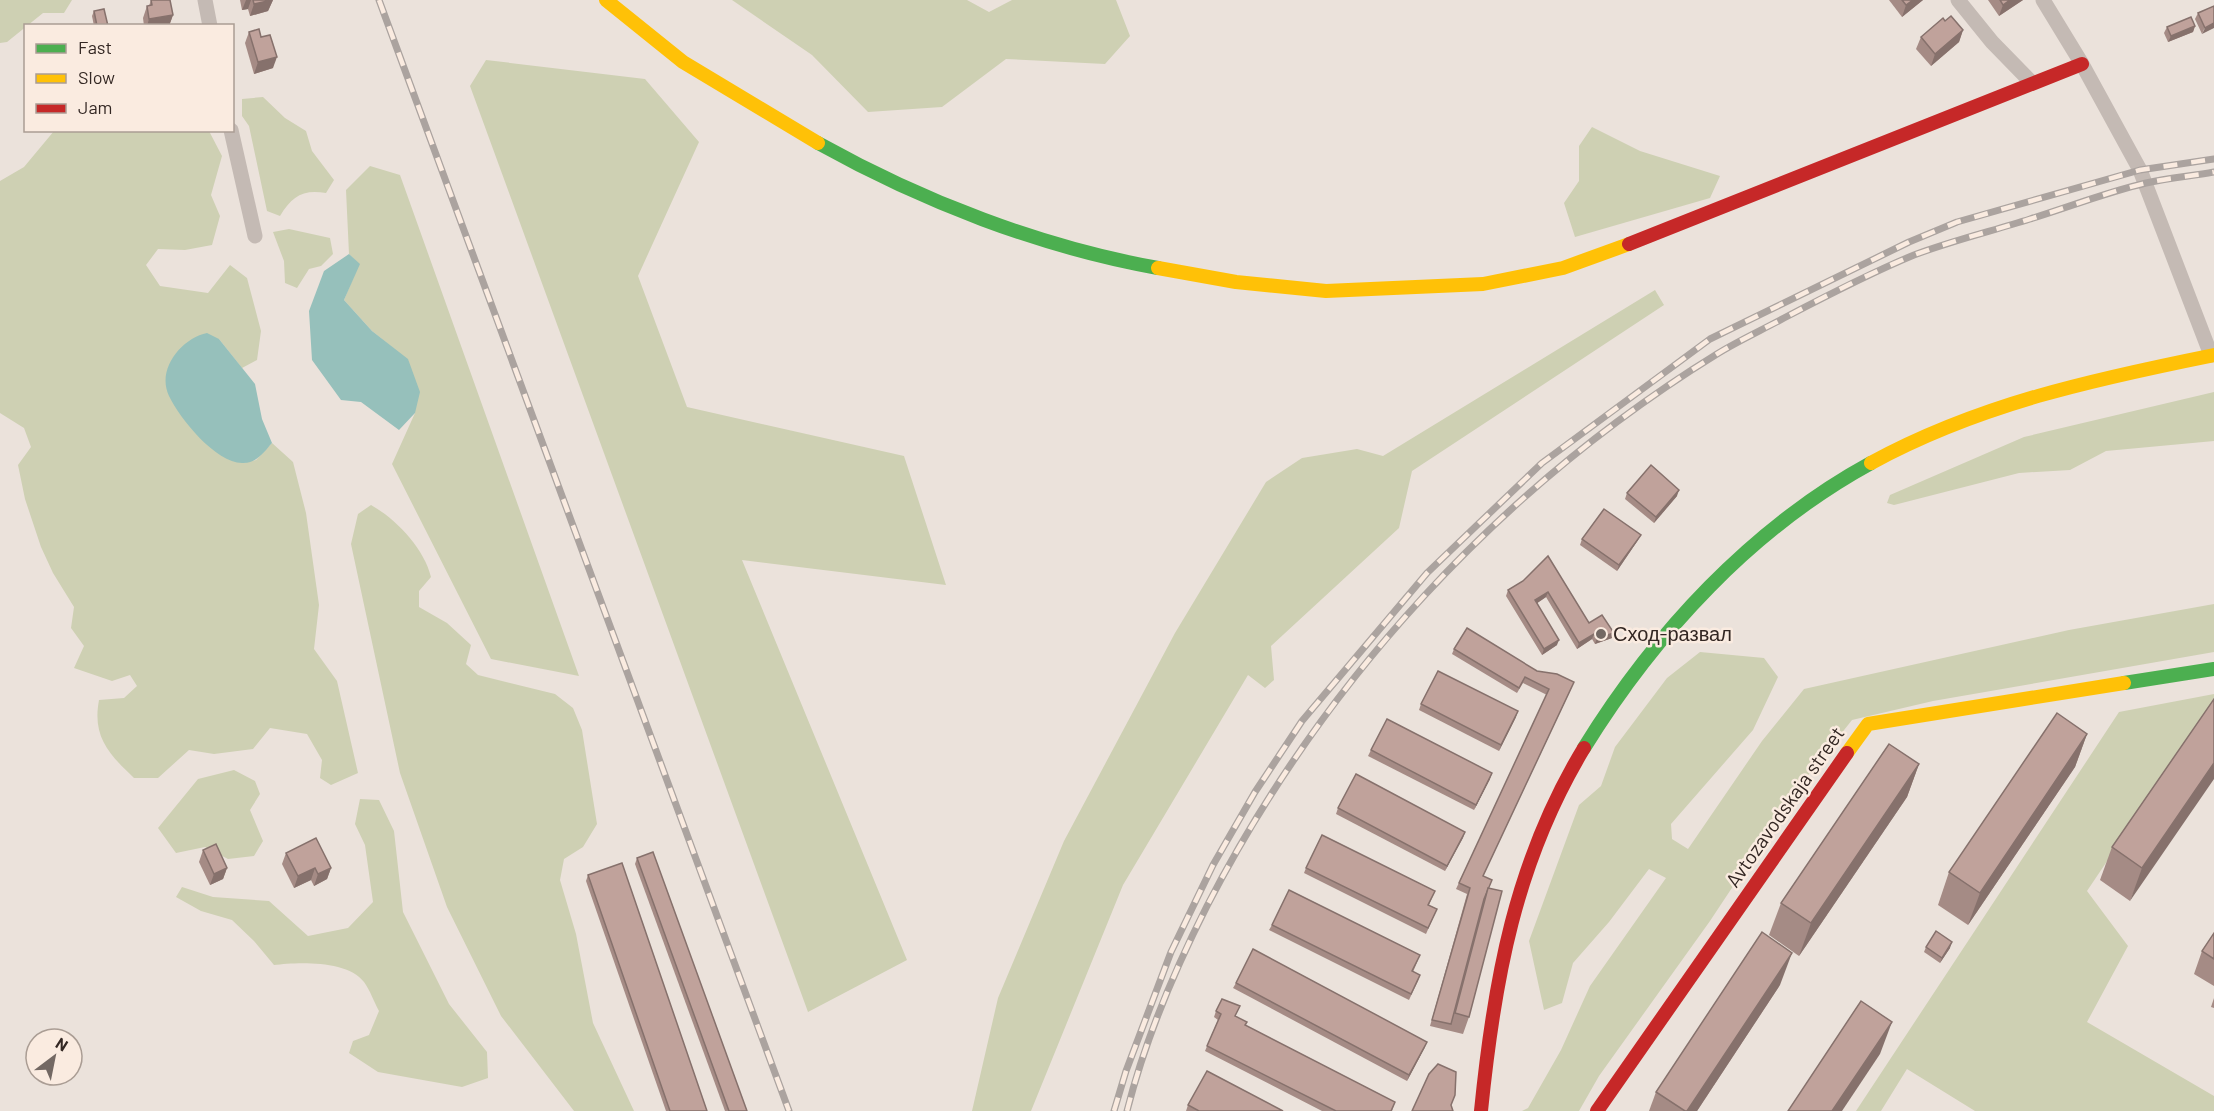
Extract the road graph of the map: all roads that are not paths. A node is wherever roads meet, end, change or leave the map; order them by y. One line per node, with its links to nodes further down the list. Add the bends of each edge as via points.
1 (205, 0): 5 (street)
2 (606, 0): 7 (street, via 683,62 770,116 865,169 964,212 1146,266 1236,282 1326,291 1483,284 1563,268 1682,225)
3 (1958, 0): 7 (street)
4 (2043, 0): 6 (street)
5 (210, 24)
6 (2082, 64): 7 (street); 10 (street, via 2140,170)
7 (2032, 83)
8 (231, 132): 9 (street)
9 (255, 236)
10 (2212, 355): 12 (street, via 2007,403 1940,430 1876,461 1816,497 1757,542 1707,588 1611,708 1548,817 1508,930)
11 (2214, 669): 13 (street, Avtozavodskaja street, via 1868,724)
12 (1481, 1111)
13 (1597, 1111)

